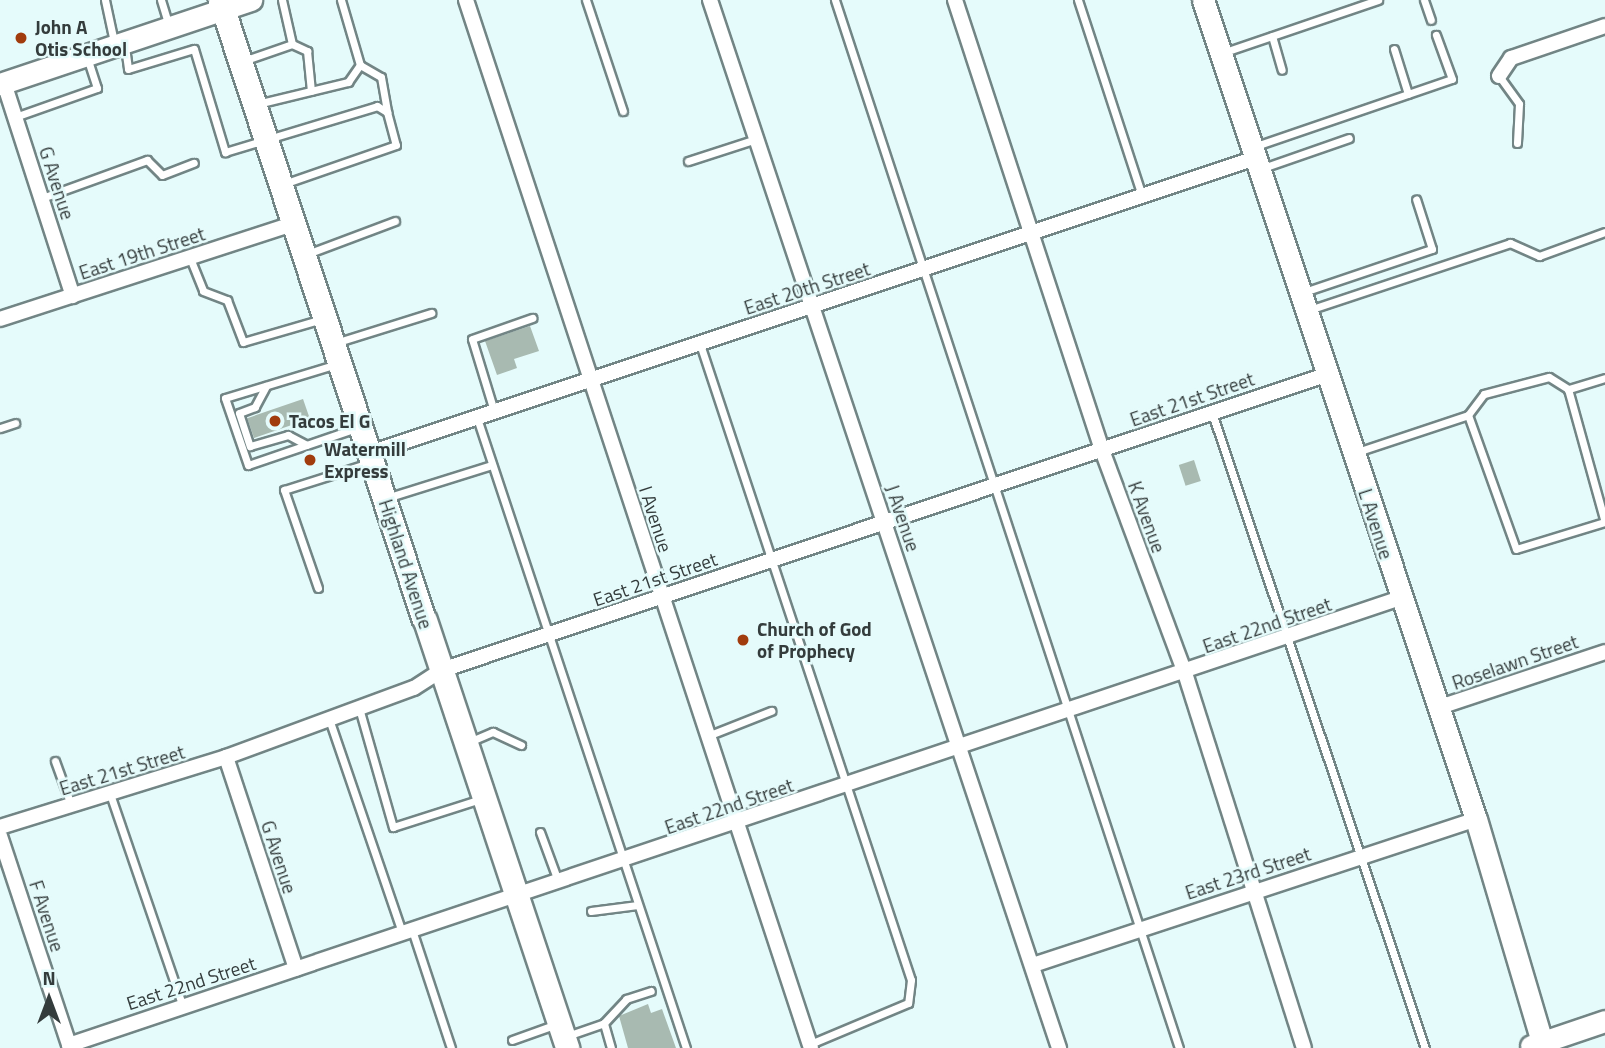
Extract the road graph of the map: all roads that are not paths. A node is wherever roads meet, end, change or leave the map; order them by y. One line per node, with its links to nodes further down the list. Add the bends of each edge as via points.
1 (105, 0): 21 (lane)
2 (161, 0): 18 (lane)
3 (251, 0): 15 (street)
4 (282, 0): 22 (lane)
5 (341, 0): 27 (lane)
6 (586, 0): 34 (lane)
7 (710, 0): 39 (street, J Avenue)
8 (835, 0): 54 (lane)
9 (956, 0): 51 (street, K Avenue)
10 (1078, 0): 45 (lane)
11 (1203, 0): 24 (street, L Avenue)
12 (1378, 0): 20 (lane)
13 (1424, 0): 16 (lane)
14 (469, 1): 66 (street, I Avenue)
15 (221, 5): 18 (street); 26 (main road, Highland Avenue)
16 (1430, 20)
17 (1605, 26): 29 (street, via 1511,58)
18 (169, 27): 21 (street)
19 (1436, 34): 32 (lane, via 1452,79)
20 (1272, 36): 24 (lane); 28 (lane)
21 (119, 44): 25 (street); 37 (lane, via 128,69 194,49 225,152)
22 (292, 44): 26 (lane); 31 (lane, via 307,51)
23 (1394, 49): 32 (lane)
24 (1221, 54): 41 (street, L Avenue)
25 (86, 55): 30 (street); 36 (lane, via 97,88)
26 (241, 62): 33 (main road, Highland Avenue)
27 (360, 65): 31 (lane, via 348,82); 35 (lane, via 381,77)
28 (1282, 70)
29 (1499, 76): 40 (lane, via 1518,104)
30 (2, 83): 36 (street, G Avenue)
31 (311, 90): 33 (lane)
32 (1408, 94): 41 (lane)
33 (256, 105): 37 (main road, Highland Avenue)
34 (623, 111)
35 (387, 112): 37 (lane, via 377,106); 44 (lane, via 396,145)
36 (15, 117): 46 (street, G Avenue)
37 (267, 137): 44 (main road, Highland Avenue)
38 (1349, 138): 41 (lane)
39 (756, 139): 42 (lane); 57 (street, J Avenue)
40 (1517, 143)
41 (1256, 158): 45 (street, East 20th Street); 56 (street, L Avenue)
42 (688, 161)
43 (194, 163): 46 (lane, via 162,175 147,160)
44 (283, 184): 49 (main road, Highland Avenue)
45 (1142, 196): 51 (street, East 20th Street)
46 (41, 198): 55 (street, G Avenue)
47 (1416, 199): 56 (lane, via 1432,249)
48 (396, 221): 52 (lane)
49 (296, 223): 52 (main road, Highland Avenue); 53 (street, East 19th Street)
50 (1605, 232): 56 (lane, via 1539,256 1510,243)
51 (1030, 234): 54 (street, East 20th Street); 77 (street, K Avenue)
52 (306, 254): 59 (main road, Highland Avenue)
53 (190, 257): 55 (street, East 19th Street); 59 (lane, via 204,291 226,300 243,342)
54 (920, 272): 57 (street, East 20th Street); 81 (lane)
55 (74, 296): 61 (street, East 19th Street)
56 (1303, 302): 64 (street, L Avenue)
57 (811, 306): 62 (street, East 20th Street); 84 (street, J Avenue)
58 (431, 313): 63 (lane)
59 (326, 317): 63 (main road, Highland Avenue)
60 (532, 318): 69 (lane, via 472,339)
61 (0, 319)
62 (699, 344): 66 (street, East 20th Street); 85 (lane)
63 (338, 353): 67 (lane); 74 (main road, Highland Avenue)
64 (1325, 374): 70 (street, East 21st Street); 78 (street, L Avenue)
65 (1605, 378): 68 (lane)
66 (591, 380): 69 (street, East 20th Street); 87 (street, I Avenue)
67 (266, 386): 76 (lane, via 255,407 239,413 250,446 288,435); 76 (lane, via 225,398 248,465)
68 (1568, 389): 71 (lane, via 1549,377 1484,394); 83 (lane)
69 (494, 411): 72 (street, East 20th Street)
70 (1212, 412): 77 (street, East 21st Street); 90 (lane)
71 (1468, 415): 78 (lane); 83 (lane, via 1516,549)
72 (476, 417): 79 (street, East 20th Street); 80 (lane)
73 (15, 423): 75 (lane)
74 (362, 426): 76 (lane); 79 (main road, Highland Avenue)
75 (0, 428)
76 (306, 445)
77 (1102, 450): 81 (street, East 21st Street); 93 (street, K Avenue)
78 (1353, 453): 88 (street, L Avenue)
79 (372, 458): 82 (main road, Highland Avenue); 86 (lane, via 284,490)
80 (492, 465): 82 (lane); 89 (lane)
81 (992, 486): 84 (street, East 21st Street); 96 (lane)
82 (385, 498): 92 (main road, Highland Avenue)
83 (1605, 522)
84 (884, 523): 85 (street, East 21st Street); 102 (street, J Avenue)
85 (770, 561): 87 (street, East 21st Street); 105 (lane)
86 (318, 588)
87 (661, 597): 89 (street, East 21st Street); 99 (street, I Avenue)
88 (1400, 598): 90 (street, East 22nd Street); 95 (street, L Avenue)
89 (546, 636): 92 (street, East 21st Street); 115 (lane)
90 (1290, 637): 93 (street, East 22nd Street); 114 (lane)
91 (1605, 652): 95 (street, Roselawn Street)
92 (442, 670): 94 (street, East 21st Street); 100 (main road, Highland Avenue)
93 (1185, 673): 96 (street, East 22nd Street); 117 (street, K Avenue)
94 (359, 708): 98 (street, East 21st Street); 107 (lane, via 393,827)
95 (1437, 708): 109 (street, L Avenue)
96 (1068, 710): 102 (street, East 22nd Street); 121 (lane)
97 (771, 711): 99 (lane)
98 (329, 718): 103 (street, East 21st Street); 122 (lane)
99 (710, 735): 110 (street, I Avenue)
100 (465, 744): 101 (lane, via 493,732); 107 (main road, Highland Avenue)
101 (522, 745)
102 (961, 746): 105 (street, East 22nd Street); 123 (street, J Avenue)
103 (226, 757): 106 (street, East 21st Street); 124 (street, G Avenue)
104 (55, 761): 108 (lane)
105 (845, 786): 110 (street, East 22nd Street); 133 (lane, via 911,990 908,1003)
106 (110, 794): 108 (street, East 21st Street); 126 (lane)
107 (483, 799): 118 (main road, Highland Avenue)
108 (72, 806): 111 (street, East 21st Street)
109 (1476, 819): 114 (street, East 23rd Street); 132 (street, L Avenue)
110 (740, 823): 115 (street, East 22nd Street); 133 (street, I Avenue)
111 (0, 827)
112 (540, 832): 116 (lane)
113 (0, 836): 131 (street, F Avenue)
114 (1358, 858): 117 (street, East 23rd Street); 140 (lane)
115 (624, 861): 116 (street, East 22nd Street); 119 (lane)
116 (558, 881): 118 (street, East 22nd Street)
117 (1252, 892): 121 (street, East 23rd Street); 139 (street, K Avenue)
118 (515, 894): 122 (street, East 22nd Street); 129 (main road, Highland Avenue)
119 (638, 905): 120 (lane); 136 (lane)
120 (592, 911)
121 (1141, 929): 123 (street, East 23rd Street); 138 (lane)
122 (407, 931): 124 (street, East 22nd Street); 134 (lane)
123 (1033, 965): 137 (street, J Avenue)
124 (296, 969): 126 (street, East 22nd Street)
125 (651, 991): 128 (lane, via 626,999)
126 (183, 1007): 131 (street, East 22nd Street)
127 (1605, 1021): 132 (street)
128 (604, 1023): 129 (lane); 135 (lane)
129 (563, 1036): 130 (lane)
130 (512, 1040)
131 (70, 1046)
132 (1535, 1046)
133 (807, 1047)
134 (451, 1048)
135 (611, 1048)
136 (686, 1048)
137 (1059, 1048)
138 (1179, 1048)
139 (1304, 1048)
140 (1425, 1048)

